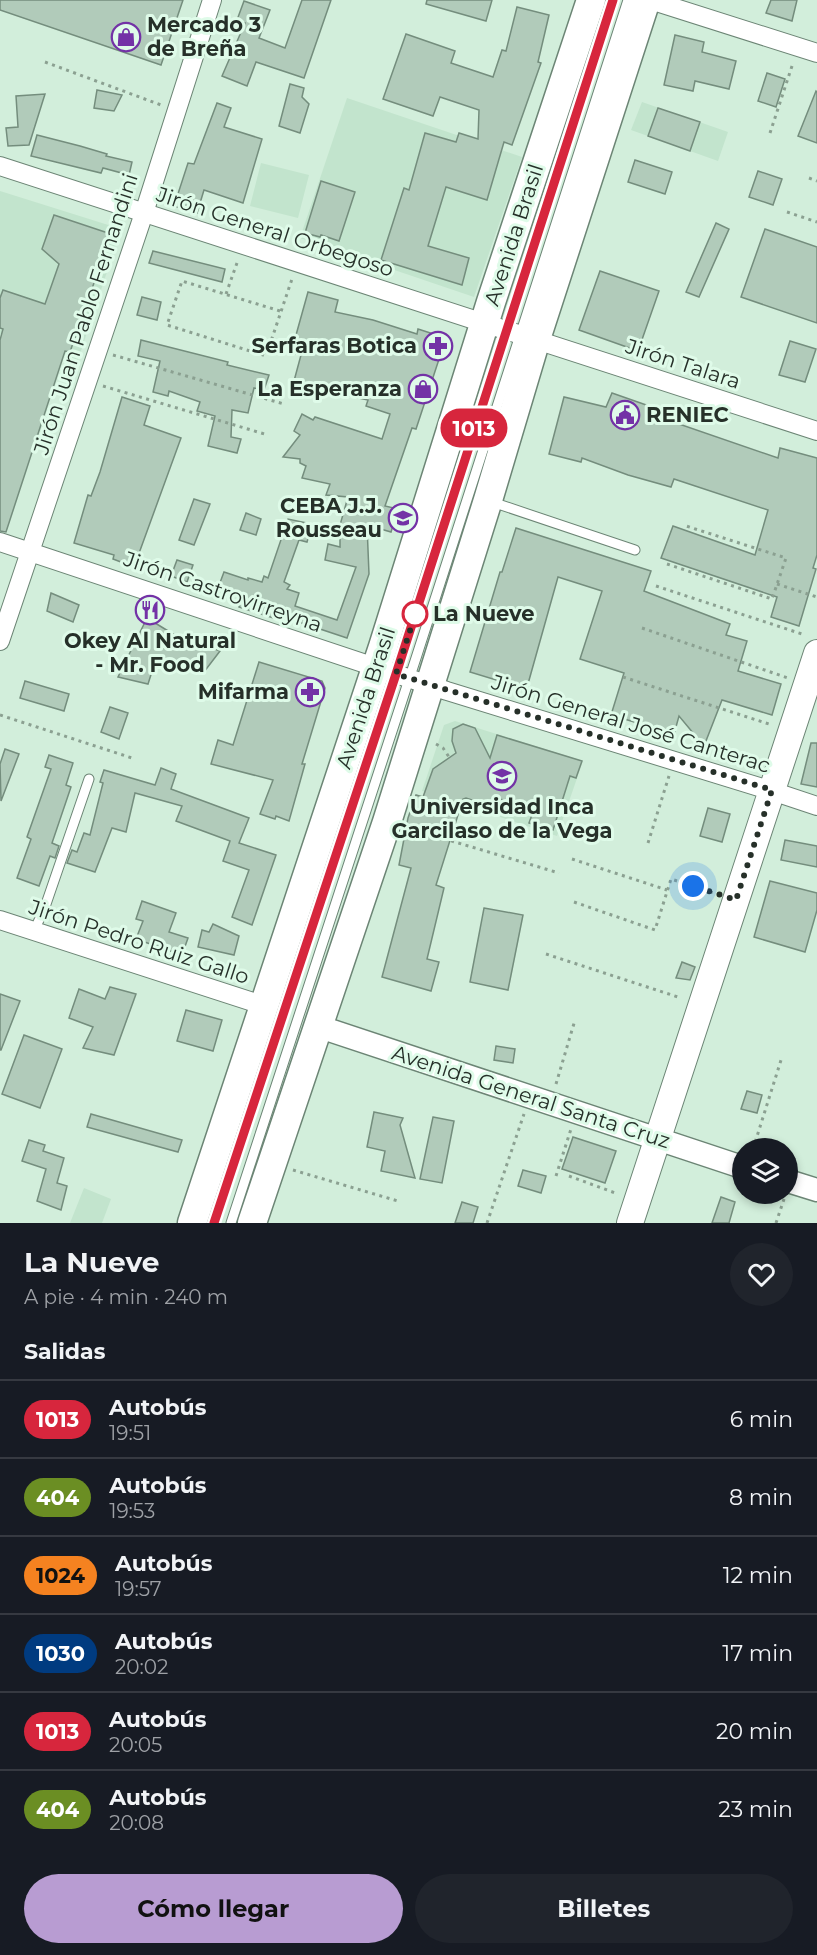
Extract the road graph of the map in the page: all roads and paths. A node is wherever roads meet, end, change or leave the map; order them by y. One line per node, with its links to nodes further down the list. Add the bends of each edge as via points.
1 (212, 0): 9 (street, Jirón Juan Pablo Fernandini)
2 (591, 0): 21 (main road, Avenida Brasil)
3 (613, 0): 21 (lane, Avenida Brasil)
4 (628, 0): 21 (lane, Avenida Brasil)
5 (648, 0): 6 (street); 21 (main road, Avenida Brasil)
6 (798, 47): 7 (street); 10 (path)
7 (817, 53)
8 (45, 62): 9 (path)
9 (176, 111): 15 (street, Jirón Juan Pablo Fernandini)
10 (770, 132)
11 (0, 166): 15 (street, Jirón General Orbegoso)
12 (809, 178): 13 (path)
13 (817, 181)
14 (787, 212): 16 (path)
15 (144, 213): 17 (street, Jirón General Orbegoso); 22 (street, Jirón Juan Pablo Fernandini)
16 (817, 222)
17 (243, 244): 18 (street, Jirón General Orbegoso); 19 (path)
18 (297, 262): 20 (path); 21 (street, Jirón General Orbegoso)
19 (226, 294): 20 (path); 20 (path, via 182,281 167,325 266,356)
20 (280, 311)
21 (512, 332): 25 (street, Jirón Talara); 27 (main road, Avenida Brasil); 39 (main road, Avenida Brasil); 39 (lane, Avenida Brasil)
22 (98, 350): 23 (street, Jirón Juan Pablo Fernandini); 24 (path)
23 (88, 380): 26 (path); 31 (street, Jirón Juan Pablo Fernandini)
24 (284, 404)
25 (817, 431)
26 (268, 435)
27 (488, 500): 30 (lane); 39 (main road, Avenida Brasil)
28 (683, 525): 33 (path, via 786,558)
29 (0, 542): 31 (street, Jirón Castrovirreyna)
30 (635, 550)
31 (30, 552): 37 (street, Jirón Juan Pablo Fernandini); 39 (street, Jirón Castrovirreyna)
32 (667, 564): 33 (path, via 772,599)
33 (777, 584): 35 (path)
34 (656, 586): 38 (path)
35 (817, 597)
36 (642, 628): 41 (path)
37 (0, 641)
38 (812, 644): 41 (main road)
39 (403, 677): 45 (street, Jirón General José Canterac); 49 (main road, Avenida Brasil); 60 (main road, Avenida Brasil); 78 (lane, Avenida Brasil); 79 (lane, Avenida Brasil)
40 (623, 677): 43 (path)
41 (807, 685): 43 (main road)
42 (0, 715): 44 (path)
43 (791, 731): 47 (main road)
44 (132, 758)
45 (674, 761): 47 (street, Jirón General José Canterac); 50 (path)
46 (89, 779): 57 (lane)
47 (772, 790): 48 (street, Jirón General José Canterac); 54 (main road)
48 (817, 806)
49 (387, 822): 52 (path); 62 (main road, Avenida Brasil)
50 (648, 843)
51 (572, 860): 53 (path)
52 (559, 873)
53 (668, 890): 54 (path, via 671,879); 55 (path, via 655,930)
54 (736, 900): 59 (main road)
55 (574, 902)
56 (0, 920): 57 (street, Jirón Pedro Ruiz Gallo)
57 (34, 931): 60 (street, Jirón Pedro Ruiz Gallo)
58 (546, 954): 59 (path)
59 (702, 1005): 67 (main road)
60 (265, 1006): 77 (main road, Avenida Brasil)
61 (575, 1020): 64 (path)
62 (320, 1027): 64 (street, Avenida General Santa Cruz); 68 (main road, Avenida Brasil)
63 (782, 1057): 66 (path)
64 (540, 1100): 65 (street, Avenida General Santa Cruz); 81 (path)
65 (576, 1112): 67 (street, Avenida General Santa Cruz); 70 (path)
66 (756, 1138)
67 (657, 1139): 69 (street, Avenida General Santa Cruz); 76 (main road)
68 (272, 1164): 74 (path); 80 (main road, Avenida Brasil)
69 (732, 1164)
70 (556, 1176)
71 (569, 1176): 76 (path)
72 (798, 1184): 73 (street)
73 (817, 1190)
74 (398, 1201)
75 (782, 1204): 82 (path)
76 (633, 1212)
77 (192, 1223)
78 (214, 1223)
79 (231, 1223)
80 (252, 1223)
81 (487, 1223)
82 (776, 1223)

